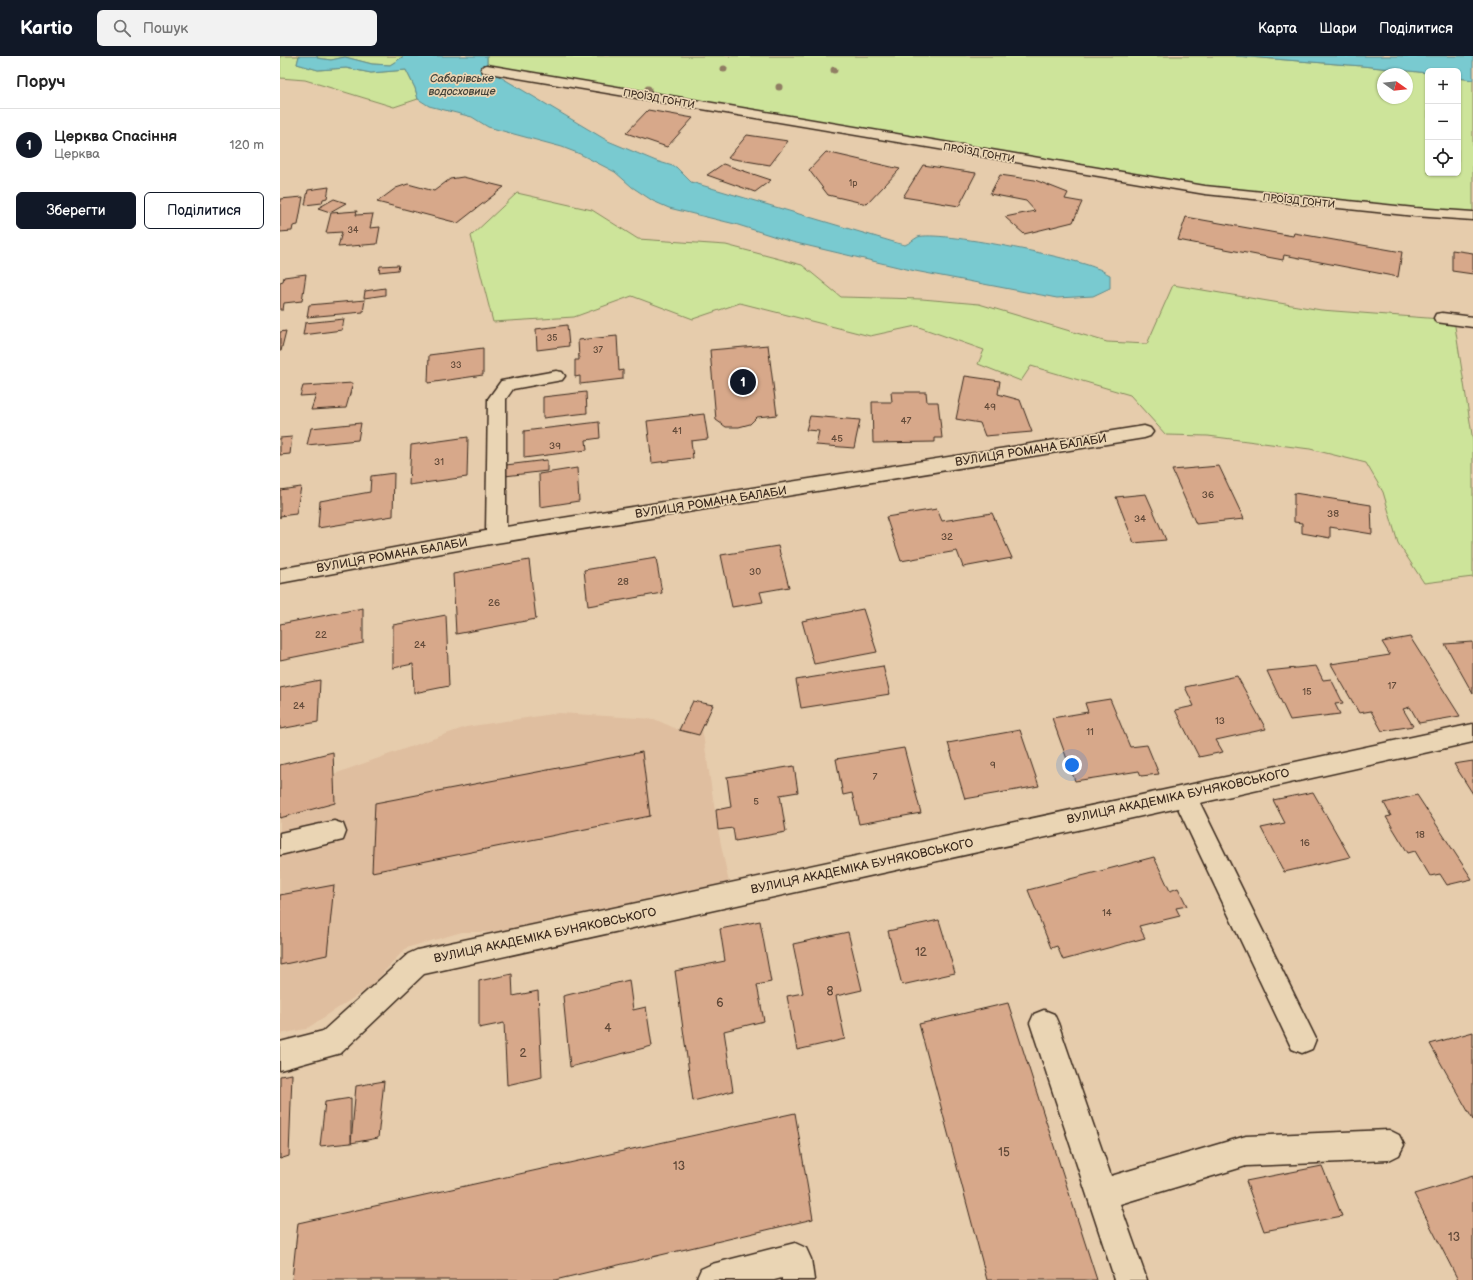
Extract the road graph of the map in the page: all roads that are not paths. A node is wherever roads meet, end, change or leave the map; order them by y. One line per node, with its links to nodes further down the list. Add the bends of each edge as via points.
1 (487, 69): 2 (street, ПРОЇЗД ГОНТИ, via 1206,190)
2 (1473, 216)
3 (1442, 318): 4 (street)
4 (1473, 322)
5 (556, 376): 7 (street, via 507,385 497,399)
6 (1144, 432): 7 (street, ВУЛИЦЯ РОМАНА БАЛАБИ)
7 (496, 536): 8 (street, ВУЛИЦЯ РОМАНА БАЛАБИ)
8 (280, 576)
9 (1473, 733): 10 (street, ВУЛИЦЯ АКАДЕМІКА БУНЯКОВСЬКОГО)
10 (1184, 795): 14 (street); 15 (street, ВУЛИЦЯ АКАДЕМІКА БУНЯКОВСЬКОГО, via 416,963 331,1043)
11 (334, 832): 12 (street)
12 (280, 844)
13 (1044, 1022): 17 (street)
14 (1302, 1040)
15 (280, 1056)
16 (1389, 1145): 17 (street, via 1246,1151)
17 (1102, 1194): 20 (street)
18 (712, 1280): 19 (street, via 795,1259)
19 (798, 1280)
20 (1131, 1280)

